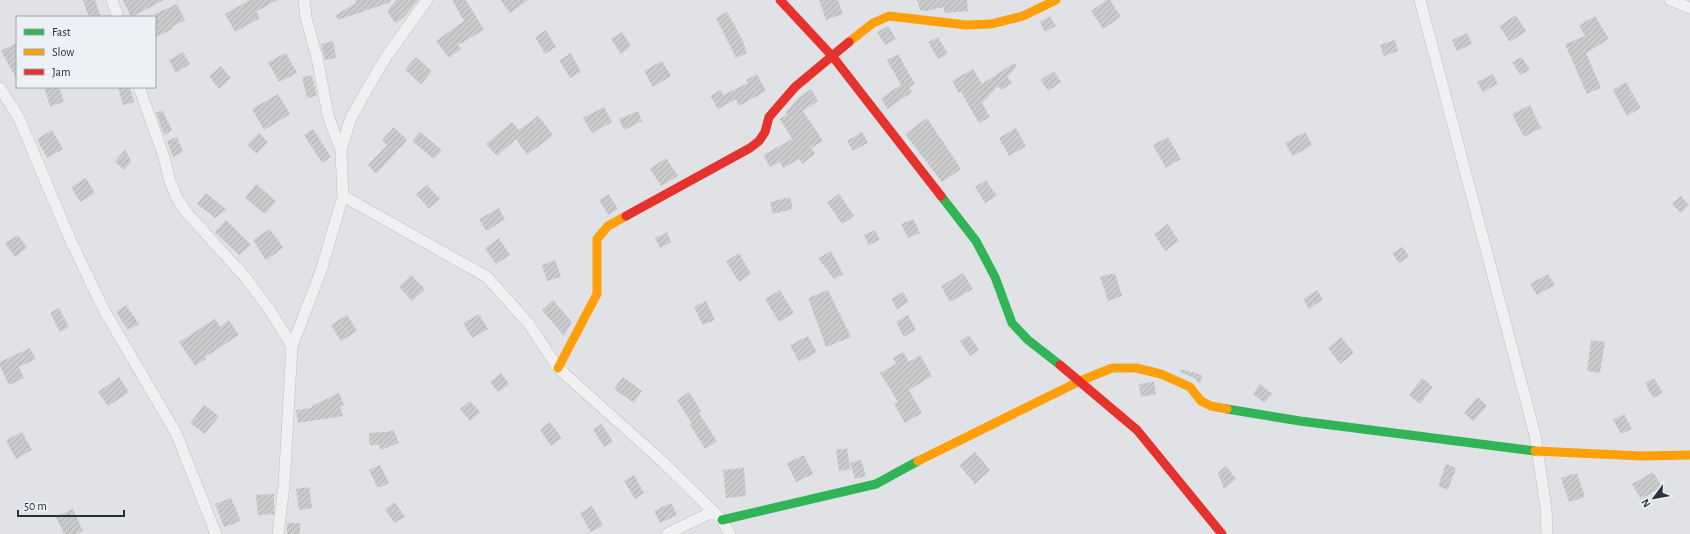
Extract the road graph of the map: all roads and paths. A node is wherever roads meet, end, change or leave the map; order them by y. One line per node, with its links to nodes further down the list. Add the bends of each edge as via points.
1 (112, 0): 9 (street)
2 (304, 0): 13 (street, via 328,115)
3 (427, 0): 13 (street, via 386,57 350,120)
4 (780, 0): 10 (street)
5 (1056, 0): 10 (street, via 1023,16 991,24 966,25 889,16 873,23)
6 (1420, 0): 18 (street)
7 (1670, 0): 8 (street)
8 (1690, 8)
9 (118, 16)
10 (833, 57): 16 (street, via 795,87 769,117 765,132 750,148 608,226 597,239 597,294); 17 (street, via 976,241 995,277 1012,323 1028,340)
11 (0, 88): 22 (street, via 18,116 70,240 104,310 176,433)
12 (139, 88): 15 (street, via 178,200 246,278)
13 (341, 151): 14 (street)
14 (343, 196): 15 (street, via 321,271); 16 (street, via 488,277 529,324)
15 (292, 346): 23 (street, via 284,486)
16 (558, 368): 20 (street, via 663,462)
17 (1080, 382): 18 (street, via 1112,368 1136,368 1161,374 1190,387 1201,401 1227,410); 21 (street, via 934,452 876,484); 26 (street, via 1137,430)
18 (1538, 451): 19 (street, via 1642,456); 27 (street)
19 (1690, 455)
20 (712, 512): 21 (street); 24 (street)
21 (722, 520): 25 (street)
22 (216, 534)
23 (278, 534)
24 (667, 534)
25 (730, 534)
26 (1222, 534)
27 (1547, 534)

